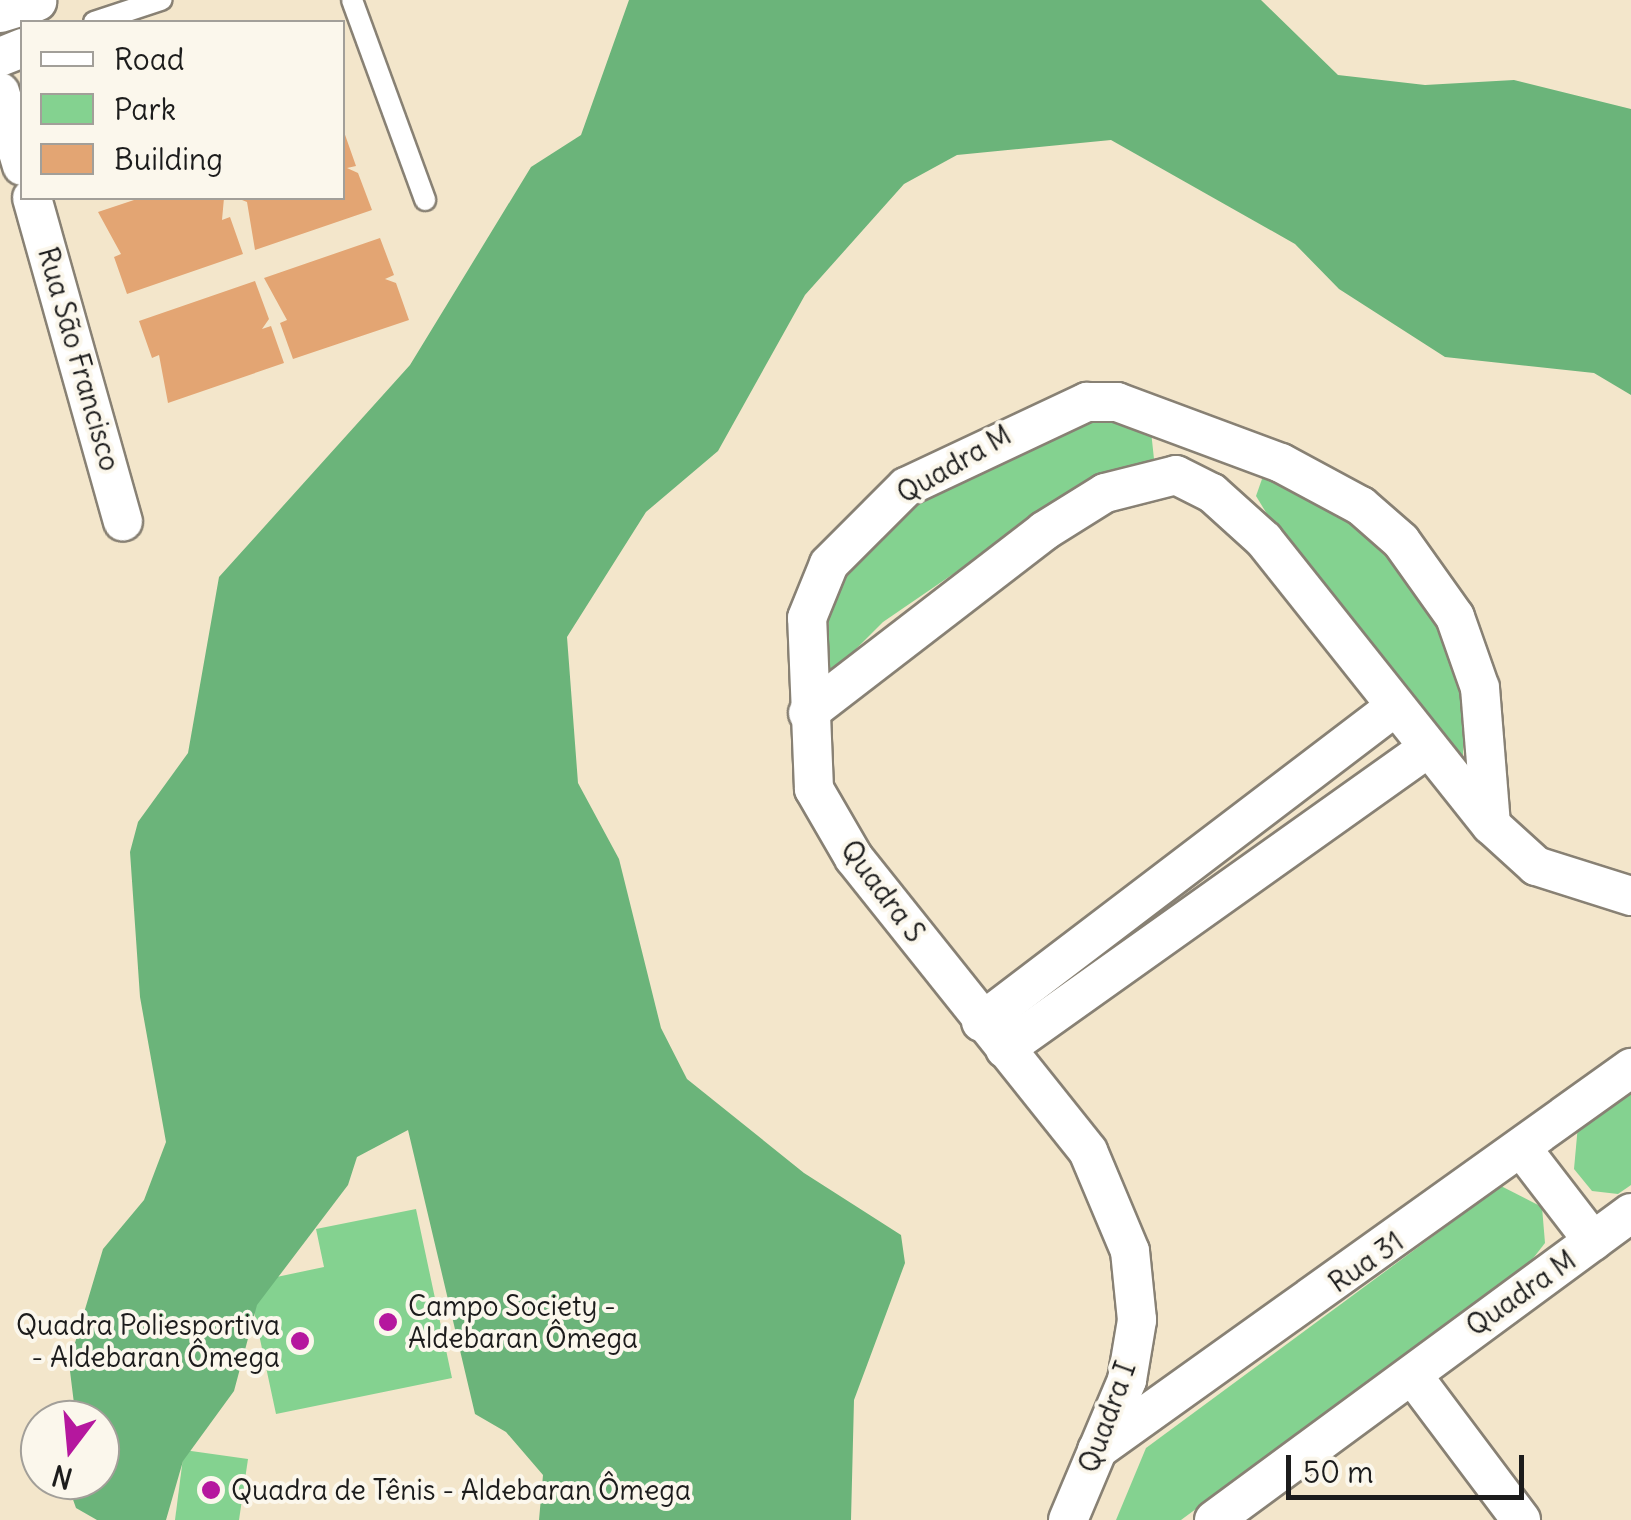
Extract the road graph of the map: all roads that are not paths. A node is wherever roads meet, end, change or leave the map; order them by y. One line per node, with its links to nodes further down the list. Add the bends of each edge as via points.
1 (161, 0): 5 (lane)
2 (352, 0): 9 (lane)
3 (39, 1): 4 (street)
4 (0, 13)
5 (100, 20)
6 (2, 109): 7 (street)
7 (20, 160)
8 (33, 200): 12 (street, Rua São Francisco)
9 (425, 200)
10 (1232, 447): 11 (street); 14 (street, Quadra M, via 1117,402 1086,402 906,487 829,564 807,618); 16 (street, Quadra M, via 1361,506 1400,541 1456,617 1480,688)
11 (1212, 493): 13 (street, via 1264,540); 14 (street, via 1176,475 1104,493 848,675)
12 (123, 520)
13 (1392, 709): 15 (street); 18 (street)
14 (808, 714): 18 (street, Quadra S, via 814,789 854,858)
15 (1424, 751): 16 (street); 18 (street)
16 (1491, 825): 17 (street, via 1536,866)
17 (1631, 896)
18 (993, 1035): 24 (street, Quadra I, via 1088,1151 1130,1251 1134,1340)
19 (1631, 1068): 20 (street, Rua 31)
20 (1523, 1150): 22 (street); 24 (street, Rua 31)
21 (1631, 1213): 22 (street, Quadra M)
22 (1593, 1242): 23 (street, Quadra M)
23 (1413, 1376): 26 (street, Quadra M); 27 (street)
24 (1096, 1451): 25 (street, Quadra I)
25 (1068, 1520)
26 (1214, 1520)
27 (1521, 1520)

